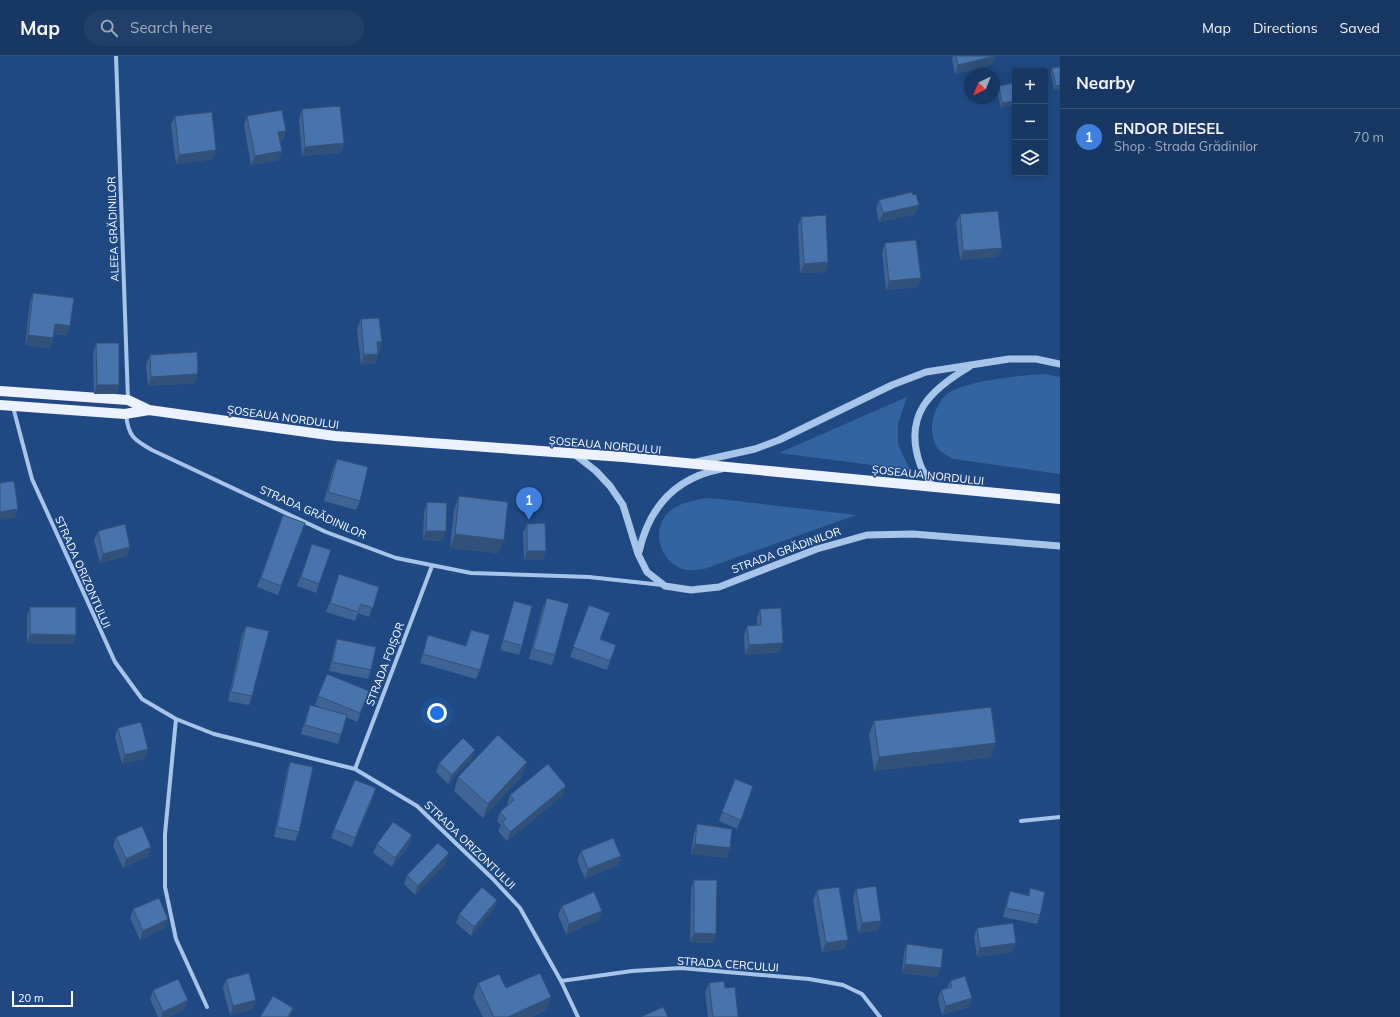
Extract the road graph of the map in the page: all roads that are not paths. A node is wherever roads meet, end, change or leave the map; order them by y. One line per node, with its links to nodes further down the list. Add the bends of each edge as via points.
1 (116, 56): 6 (street, ALEEA GRĂDINILOR)
2 (1060, 364): 3 (street, via 1036,359 1009,359)
3 (972, 365): 12 (street, via 926,372 892,385 779,440); 14 (street, via 944,382 929,397 919,414 914,440 921,466)
4 (0, 385): 5 (street)
5 (5, 391): 6 (main road, ȘOSEAUA NORDULUI)
6 (128, 400): 9 (main road, ȘOSEAUA NORDULUI)
7 (0, 405): 8 (main road, ȘOSEAUA NORDULUI)
8 (13, 406): 10 (main road, ȘOSEAUA NORDULUI); 20 (street, STRADA ORIZONTULUI, via 32,479 115,662 142,699)
9 (149, 410): 10 (main road, ȘOSEAUA NORDULUI); 11 (main road, ȘOSEAUA NORDULUI, via 335,436)
10 (125, 414): 18 (street, STRADA GRĂDINILOR, via 127,429 136,441 152,450 326,532 396,558)
11 (572, 453): 12 (main road, ȘOSEAUA NORDULUI); 17 (street, via 596,471 623,505)
12 (686, 464): 13 (main road, ȘOSEAUA NORDULUI)
13 (726, 468): 14 (main road, ȘOSEAUA NORDULUI); 17 (street, via 707,472 674,489 650,518 642,535)
14 (935, 488): 15 (main road, ȘOSEAUA NORDULUI)
15 (1060, 499)
16 (1060, 546): 19 (street, STRADA GRĂDINILOR, via 913,534 867,535 817,549 719,587 691,590)
17 (638, 554): 19 (street, via 647,572)
18 (432, 566): 19 (street, STRADA GRĂDINILOR, via 471,573 589,577); 21 (street, STRADA FOIȘOR)
19 (664, 586)
20 (176, 719): 21 (street, STRADA ORIZONTULUI, via 214,734); 25 (street, via 166,834 165,887 176,939)
21 (355, 769): 24 (street, STRADA ORIZONTULUI, via 417,806 505,890 520,908)
22 (1060, 817): 23 (street)
23 (1021, 821)
24 (561, 980): 26 (street, STRADA ORIZONTULUI); 27 (street, STRADA CERCULUI, via 681,968 809,979 842,985 862,994)
25 (207, 1007)
26 (578, 1017)
27 (880, 1017)

